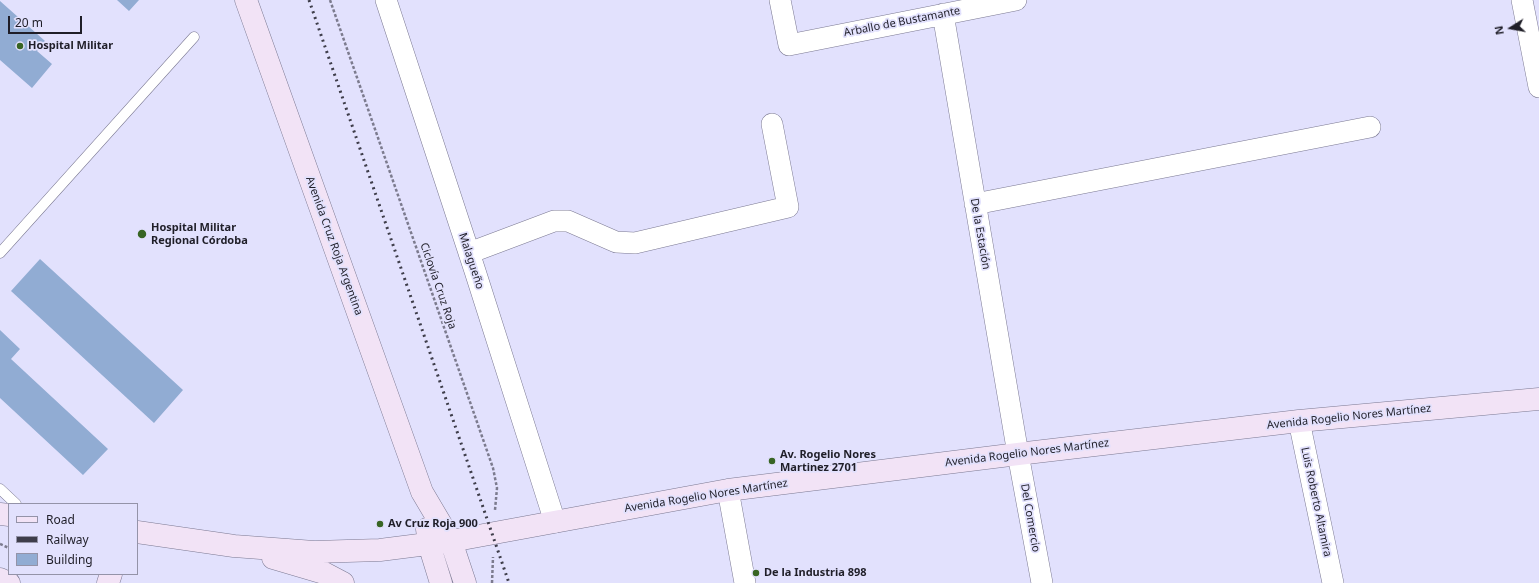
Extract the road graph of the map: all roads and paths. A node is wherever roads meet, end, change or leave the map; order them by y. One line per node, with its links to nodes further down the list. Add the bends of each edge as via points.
1 (246, 0): 20 (main road, Avenida Cruz Roja Argentina)
2 (330, 0): 24 (path, Ciclovía Cruz Roja, via 493,468 497,488)
3 (386, 0): 14 (street, Malagueño)
4 (780, 0): 7 (street, Arballo de Bustamante, via 789,45)
5 (1016, 0): 7 (street, Arballo de Bustamante)
6 (1522, 0): 9 (street)
7 (943, 14): 12 (street, De la Estación)
8 (194, 37): 13 (lane)
9 (1539, 87)
10 (772, 124): 14 (street, via 788,207 635,243 616,242 568,221 554,221)
11 (1370, 127): 12 (street)
12 (975, 204): 17 (street, De la Estación)
13 (0, 253)
14 (469, 253): 22 (street, Malagueño)
15 (1539, 399): 16 (main road, Avenida Rogelio Nores Martínez)
16 (1299, 421): 17 (main road, Avenida Rogelio Nores Martínez); 37 (street, Luis Roberto Altamira)
17 (1018, 454): 19 (main road, Avenida Rogelio Nores Martínez); 36 (street, Del Comercio)
18 (0, 489): 21 (lane)
19 (728, 490): 22 (main road, Avenida Rogelio Nores Martínez); 35 (street)
20 (422, 492): 25 (main road, Avenida Cruz Roja Argentina); 27 (main road, Avenida Cruz Roja Argentina)
21 (15, 503)
22 (555, 522): 24 (main road, Avenida Rogelio Nores Martínez)
23 (147, 533): 26 (main road); 28 (main road, Avenida Rogelio Nores Martínez)
24 (494, 533): 25 (main road, Avenida Rogelio Nores Martínez); 34 (path, Ciclovía Cruz Roja)
25 (451, 541): 27 (main road, Avenida Rogelio Nores Martínez); 33 (main road, Avenida Cruz Roja Argentina)
26 (138, 543)
27 (429, 544): 28 (main road, Avenida Rogelio Nores Martínez, via 348,552); 32 (main road, Avenida Cruz Roja Argentina)
28 (234, 546): 31 (main road, via 324,573)
29 (0, 579): 30 (main road)
30 (9, 583)
31 (343, 583)
32 (441, 583)
33 (465, 583)
34 (492, 583)
35 (745, 583)
36 (1042, 583)
37 (1333, 583)

